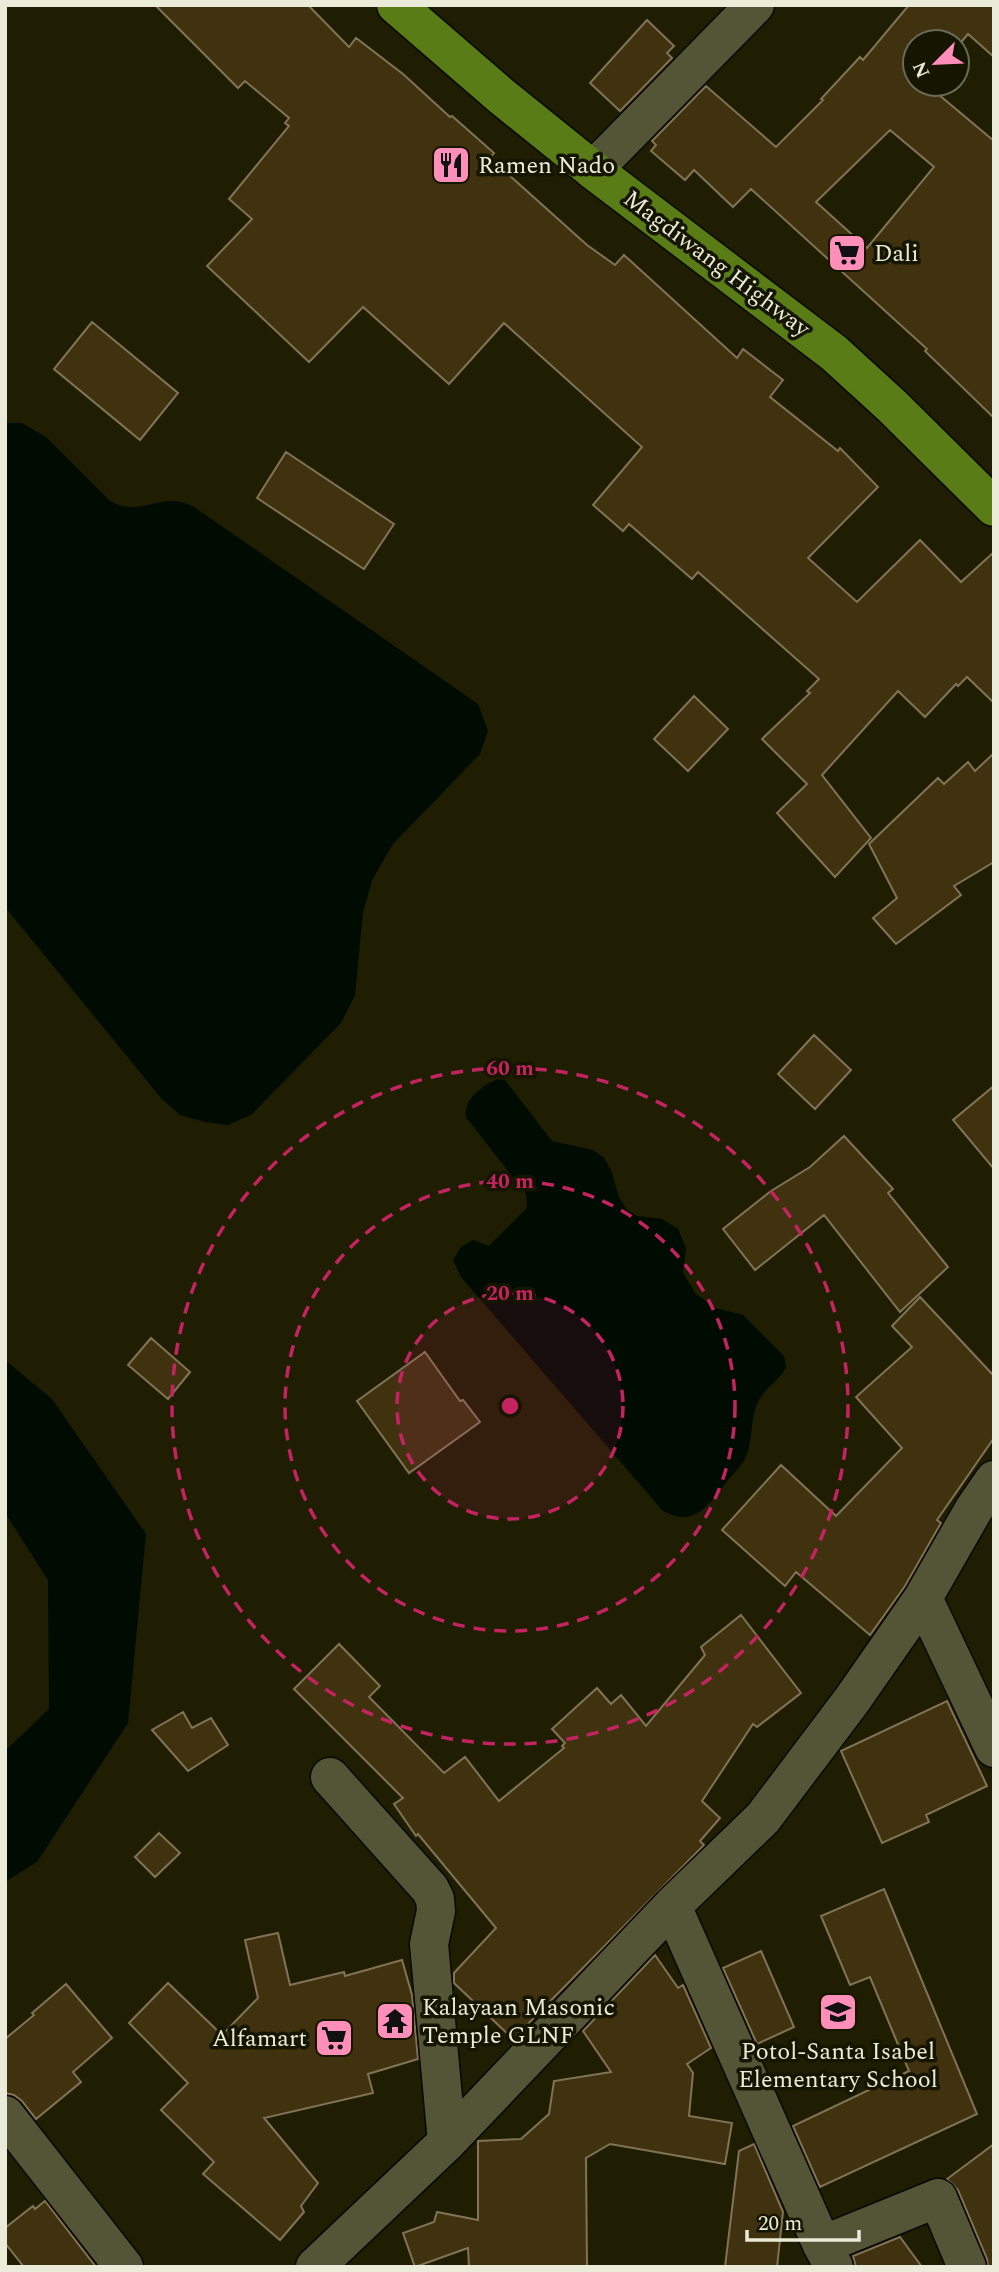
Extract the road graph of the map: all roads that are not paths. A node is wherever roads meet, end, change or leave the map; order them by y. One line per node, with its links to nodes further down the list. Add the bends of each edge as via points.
1 (396, 5): 3 (main road, Magdiwang Highway)
2 (755, 5): 3 (street)
3 (593, 170): 4 (main road, Magdiwang Highway, via 834,353)
4 (994, 507)
5 (994, 1480): 6 (street)
6 (923, 1598): 7 (street); 9 (street, via 763,1818)
7 (994, 1748)
8 (330, 1777): 11 (street, via 435,1899 429,1944)
9 (672, 1906): 11 (street); 12 (street)
10 (5, 2115): 13 (street)
11 (447, 2142): 14 (street)
12 (828, 2256): 15 (street, via 938,2198)
13 (124, 2267)
14 (316, 2267)
15 (967, 2267)

